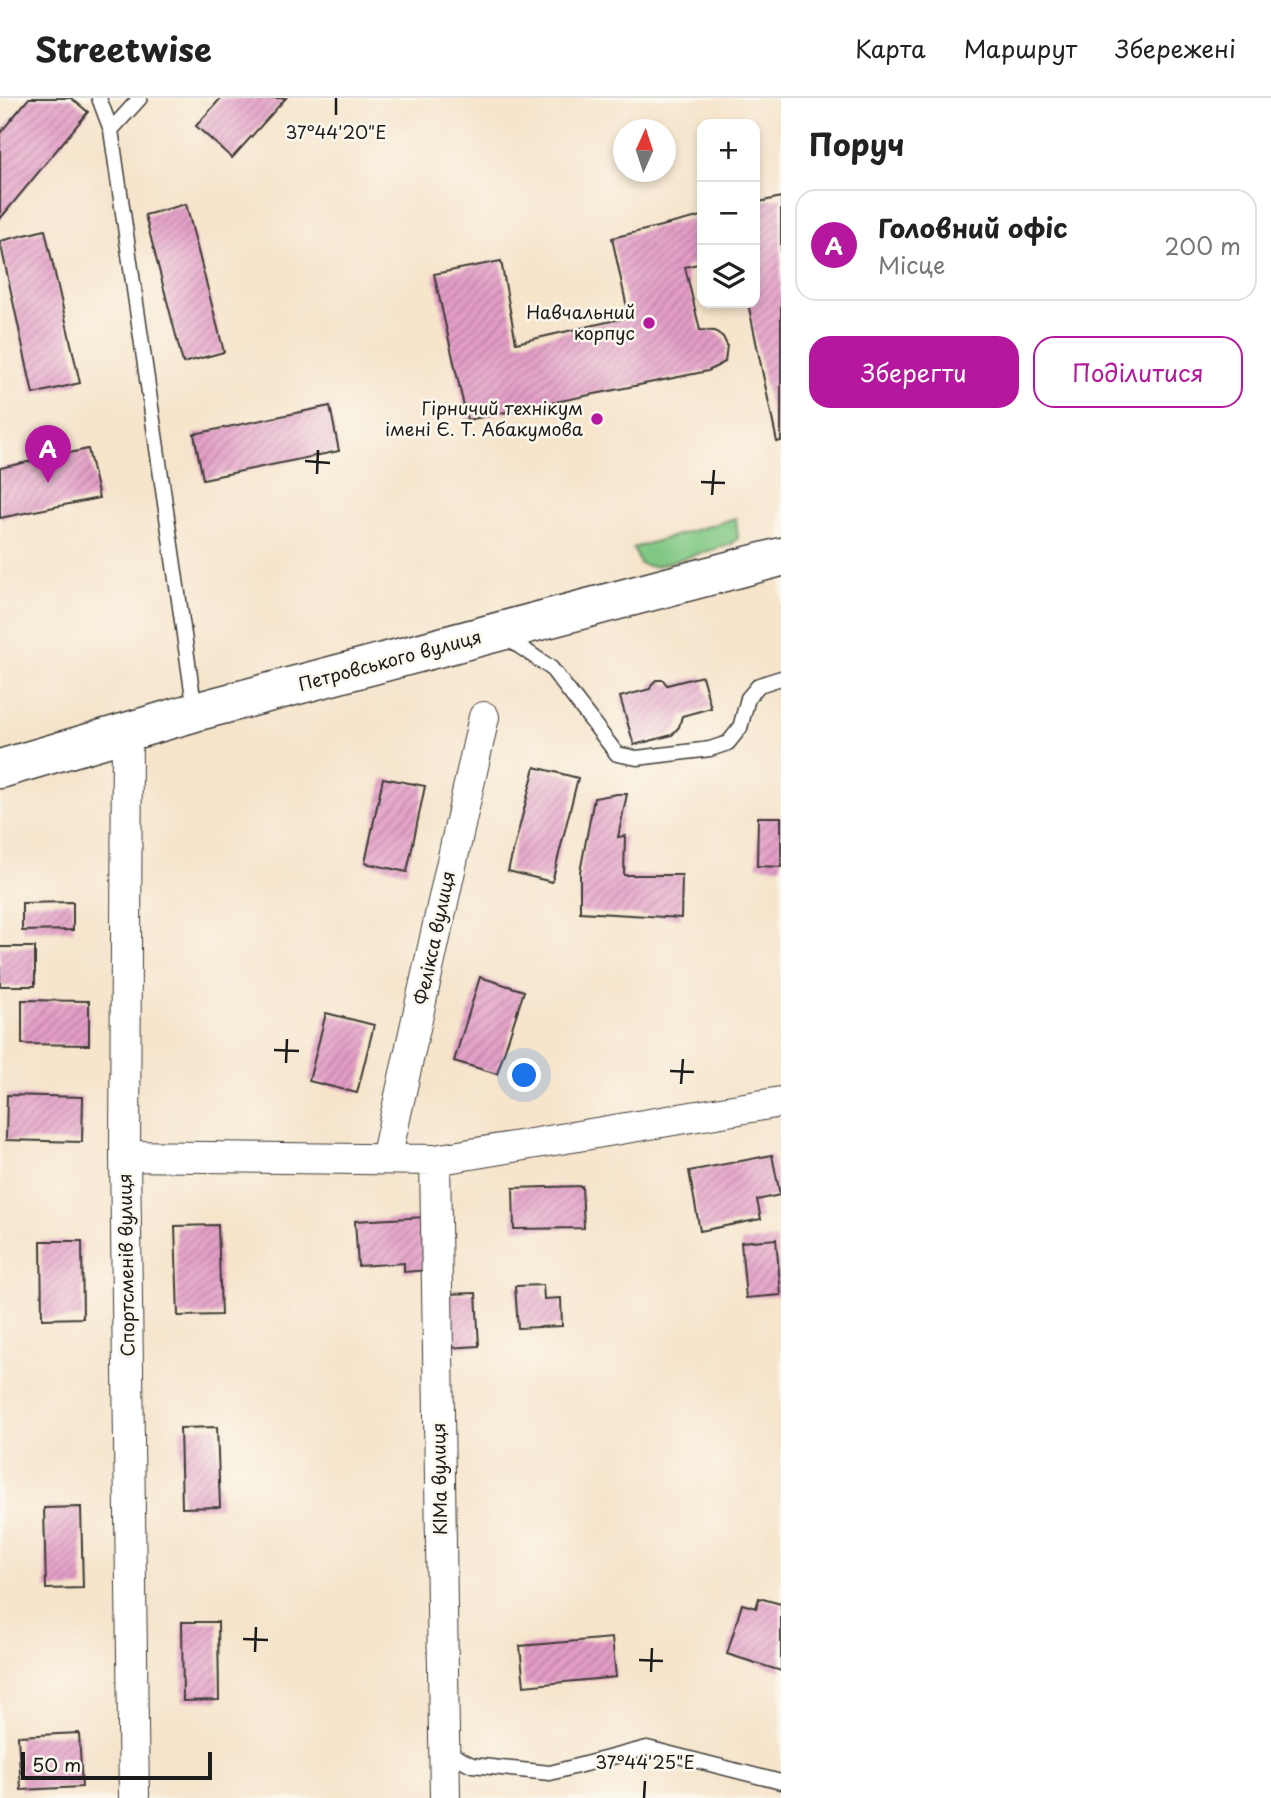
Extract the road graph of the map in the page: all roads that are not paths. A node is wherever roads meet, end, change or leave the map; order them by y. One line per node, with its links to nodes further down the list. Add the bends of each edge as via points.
1 (99, 98): 3 (lane)
2 (140, 98): 3 (lane)
3 (111, 130): 7 (lane)
4 (781, 557): 5 (main road, Петровського вулиця)
5 (499, 633): 6 (lane, via 551,668 617,754 637,758 727,743 740,728 748,698 759,685); 7 (main road, Петровського вулиця)
6 (781, 678)
7 (195, 712): 9 (main road, Петровського вулиця)
8 (484, 717): 13 (street, Фелікса вулиця)
9 (127, 732): 10 (main road, Петровського вулиця); 12 (street, Спортсменів вулиця)
10 (0, 769)
11 (781, 1102): 14 (street)
12 (125, 1156): 13 (street); 17 (street, Спортсменів вулиця)
13 (386, 1159): 14 (street)
14 (435, 1160): 15 (street, КІМа вулиця)
15 (445, 1751): 16 (lane, via 472,1765 550,1773 647,1748); 18 (street, КІМа вулиця)
16 (781, 1782)
17 (134, 1798)
18 (445, 1798)

